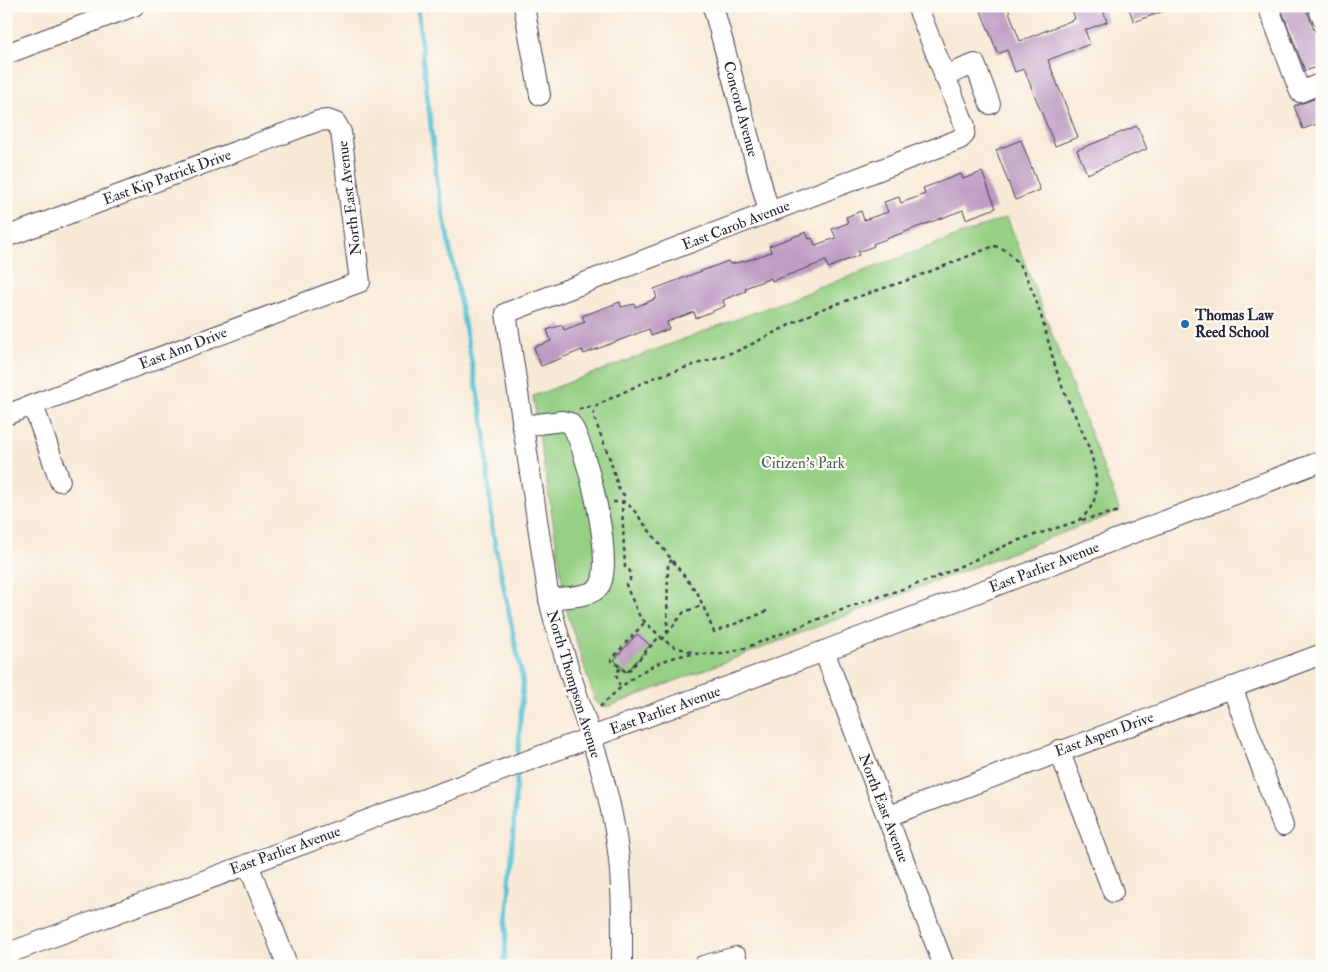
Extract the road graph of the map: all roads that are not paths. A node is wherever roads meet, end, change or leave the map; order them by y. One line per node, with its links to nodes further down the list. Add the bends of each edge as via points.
1 (134, 6): 8 (street)
2 (524, 6): 11 (street)
3 (712, 6): 14 (street, Concord Avenue)
4 (917, 6): 9 (street)
5 (1268, 6): 10 (street, via 1300,92)
6 (1318, 6): 7 (street)
7 (1322, 17)
8 (6, 54)
9 (944, 76): 12 (street, via 975,64); 14 (street, East Carob Avenue, via 965,126 964,135)
10 (1322, 84)
11 (540, 95)
12 (990, 104)
13 (328, 120): 15 (street, East Kip Patrick Drive); 16 (street, North East Avenue, via 336,123 341,132)
14 (769, 212): 17 (street, East Carob Avenue)
15 (6, 237)
16 (360, 282): 18 (street, East Ann Drive)
17 (506, 313): 20 (street, North Thompson Avenue)
18 (33, 405): 19 (street, East Ann Drive); 22 (street)
19 (6, 415)
20 (522, 426): 23 (street, North Thompson Avenue); 23 (street, via 570,423 587,463 602,528 604,557 601,585 588,593)
21 (1322, 461): 24 (street, East Parlier Avenue)
22 (60, 480)
23 (548, 598): 27 (street, North Thompson Avenue, via 557,637)
24 (824, 651): 27 (street, East Parlier Avenue); 29 (street, North East Avenue)
25 (1322, 654): 26 (street, East Aspen Drive)
26 (1232, 687): 28 (street, East Aspen Drive); 30 (street)
27 (590, 737): 31 (street, East Parlier Avenue); 36 (street, North Thompson Avenue, via 614,825 622,902)
28 (1059, 750): 29 (street, East Aspen Drive); 32 (street)
29 (888, 816): 38 (street, North East Avenue)
30 (1283, 826)
31 (248, 864): 33 (street, East Parlier Avenue); 35 (street)
32 (1113, 892)
33 (6, 954)
34 (736, 957): 37 (street)
35 (285, 959)
36 (622, 966)
37 (703, 966)
38 (944, 966)

